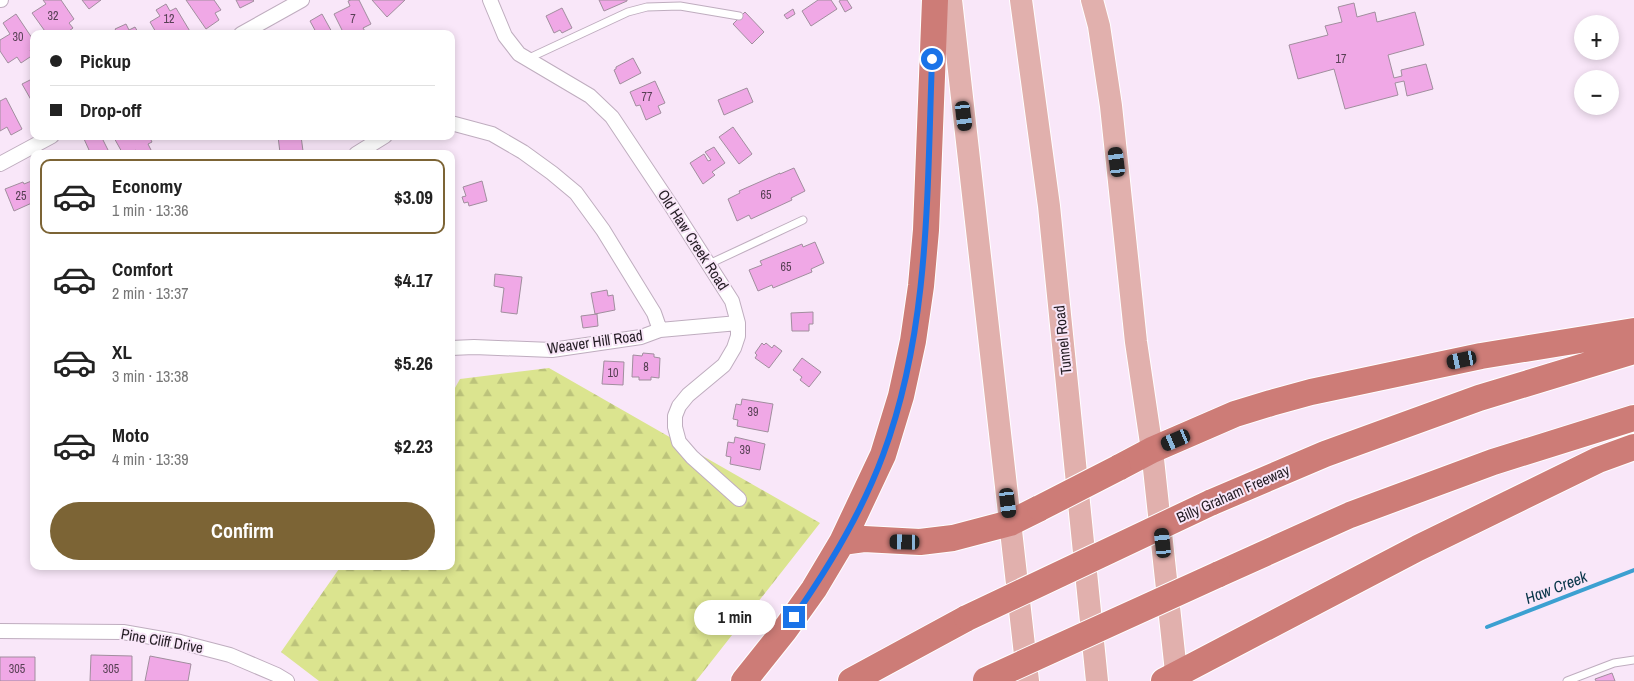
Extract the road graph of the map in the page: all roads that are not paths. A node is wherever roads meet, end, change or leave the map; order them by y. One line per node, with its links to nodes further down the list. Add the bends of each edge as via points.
1 (302, 0): 8 (street)
2 (490, 0): 9 (street, Old Haw Creek Road, via 511,46)
3 (935, 0): 27 (highway, via 926,230 922,286 913,341 883,455)
4 (951, 0): 26 (main road)
5 (1021, 0): 36 (main road, Tunnel Road, via 1049,206)
6 (1092, 0): 24 (main road, via 1111,106 1136,342)
7 (739, 16): 9 (lane, via 680,6 646,7 628,12)
8 (248, 30)
9 (527, 59): 16 (street, Old Haw Creek Road, via 590,96 612,117)
10 (455, 124): 18 (street, via 492,134 523,152 576,194 603,230 654,313)
11 (45, 140): 14 (street)
12 (379, 140): 13 (street)
13 (362, 150)
14 (0, 164)
15 (803, 220): 16 (lane)
16 (708, 264): 17 (street, Old Haw Creek Road, via 732,301)
17 (738, 323): 18 (street, Weaver Hill Road); 25 (street, Old Haw Creek Road, via 738,336 730,356 679,406 675,427 679,442 692,457)
18 (660, 330): 20 (street, Weaver Hill Road, via 552,350)
19 (1634, 331): 24 (highway, via 1481,356 1311,392 1235,414)
20 (455, 348)
21 (1634, 351): 33 (highway, Billy Graham Freeway, bridge, via 1478,398 1325,454 1210,503 967,618)
22 (1634, 418): 34 (highway, bridge, via 1493,462 1350,515)
23 (1634, 446): 30 (highway, via 1598,460 1418,548)
24 (1152, 450): 26 (highway, bridge); 30 (main road)
25 (739, 499)
26 (1010, 523): 27 (highway, via 953,538 920,542 864,539); 35 (main road)
27 (842, 542): 32 (highway, via 814,589)
28 (0, 631): 31 (street, Pine Cliff Drive, via 123,632 230,655)
29 (1634, 660): 37 (lane, via 1614,663)
30 (1173, 679)
31 (288, 681)
32 (744, 681)
33 (851, 681)
34 (986, 681)
35 (1028, 681)
36 (1097, 681)
37 (1567, 681)

